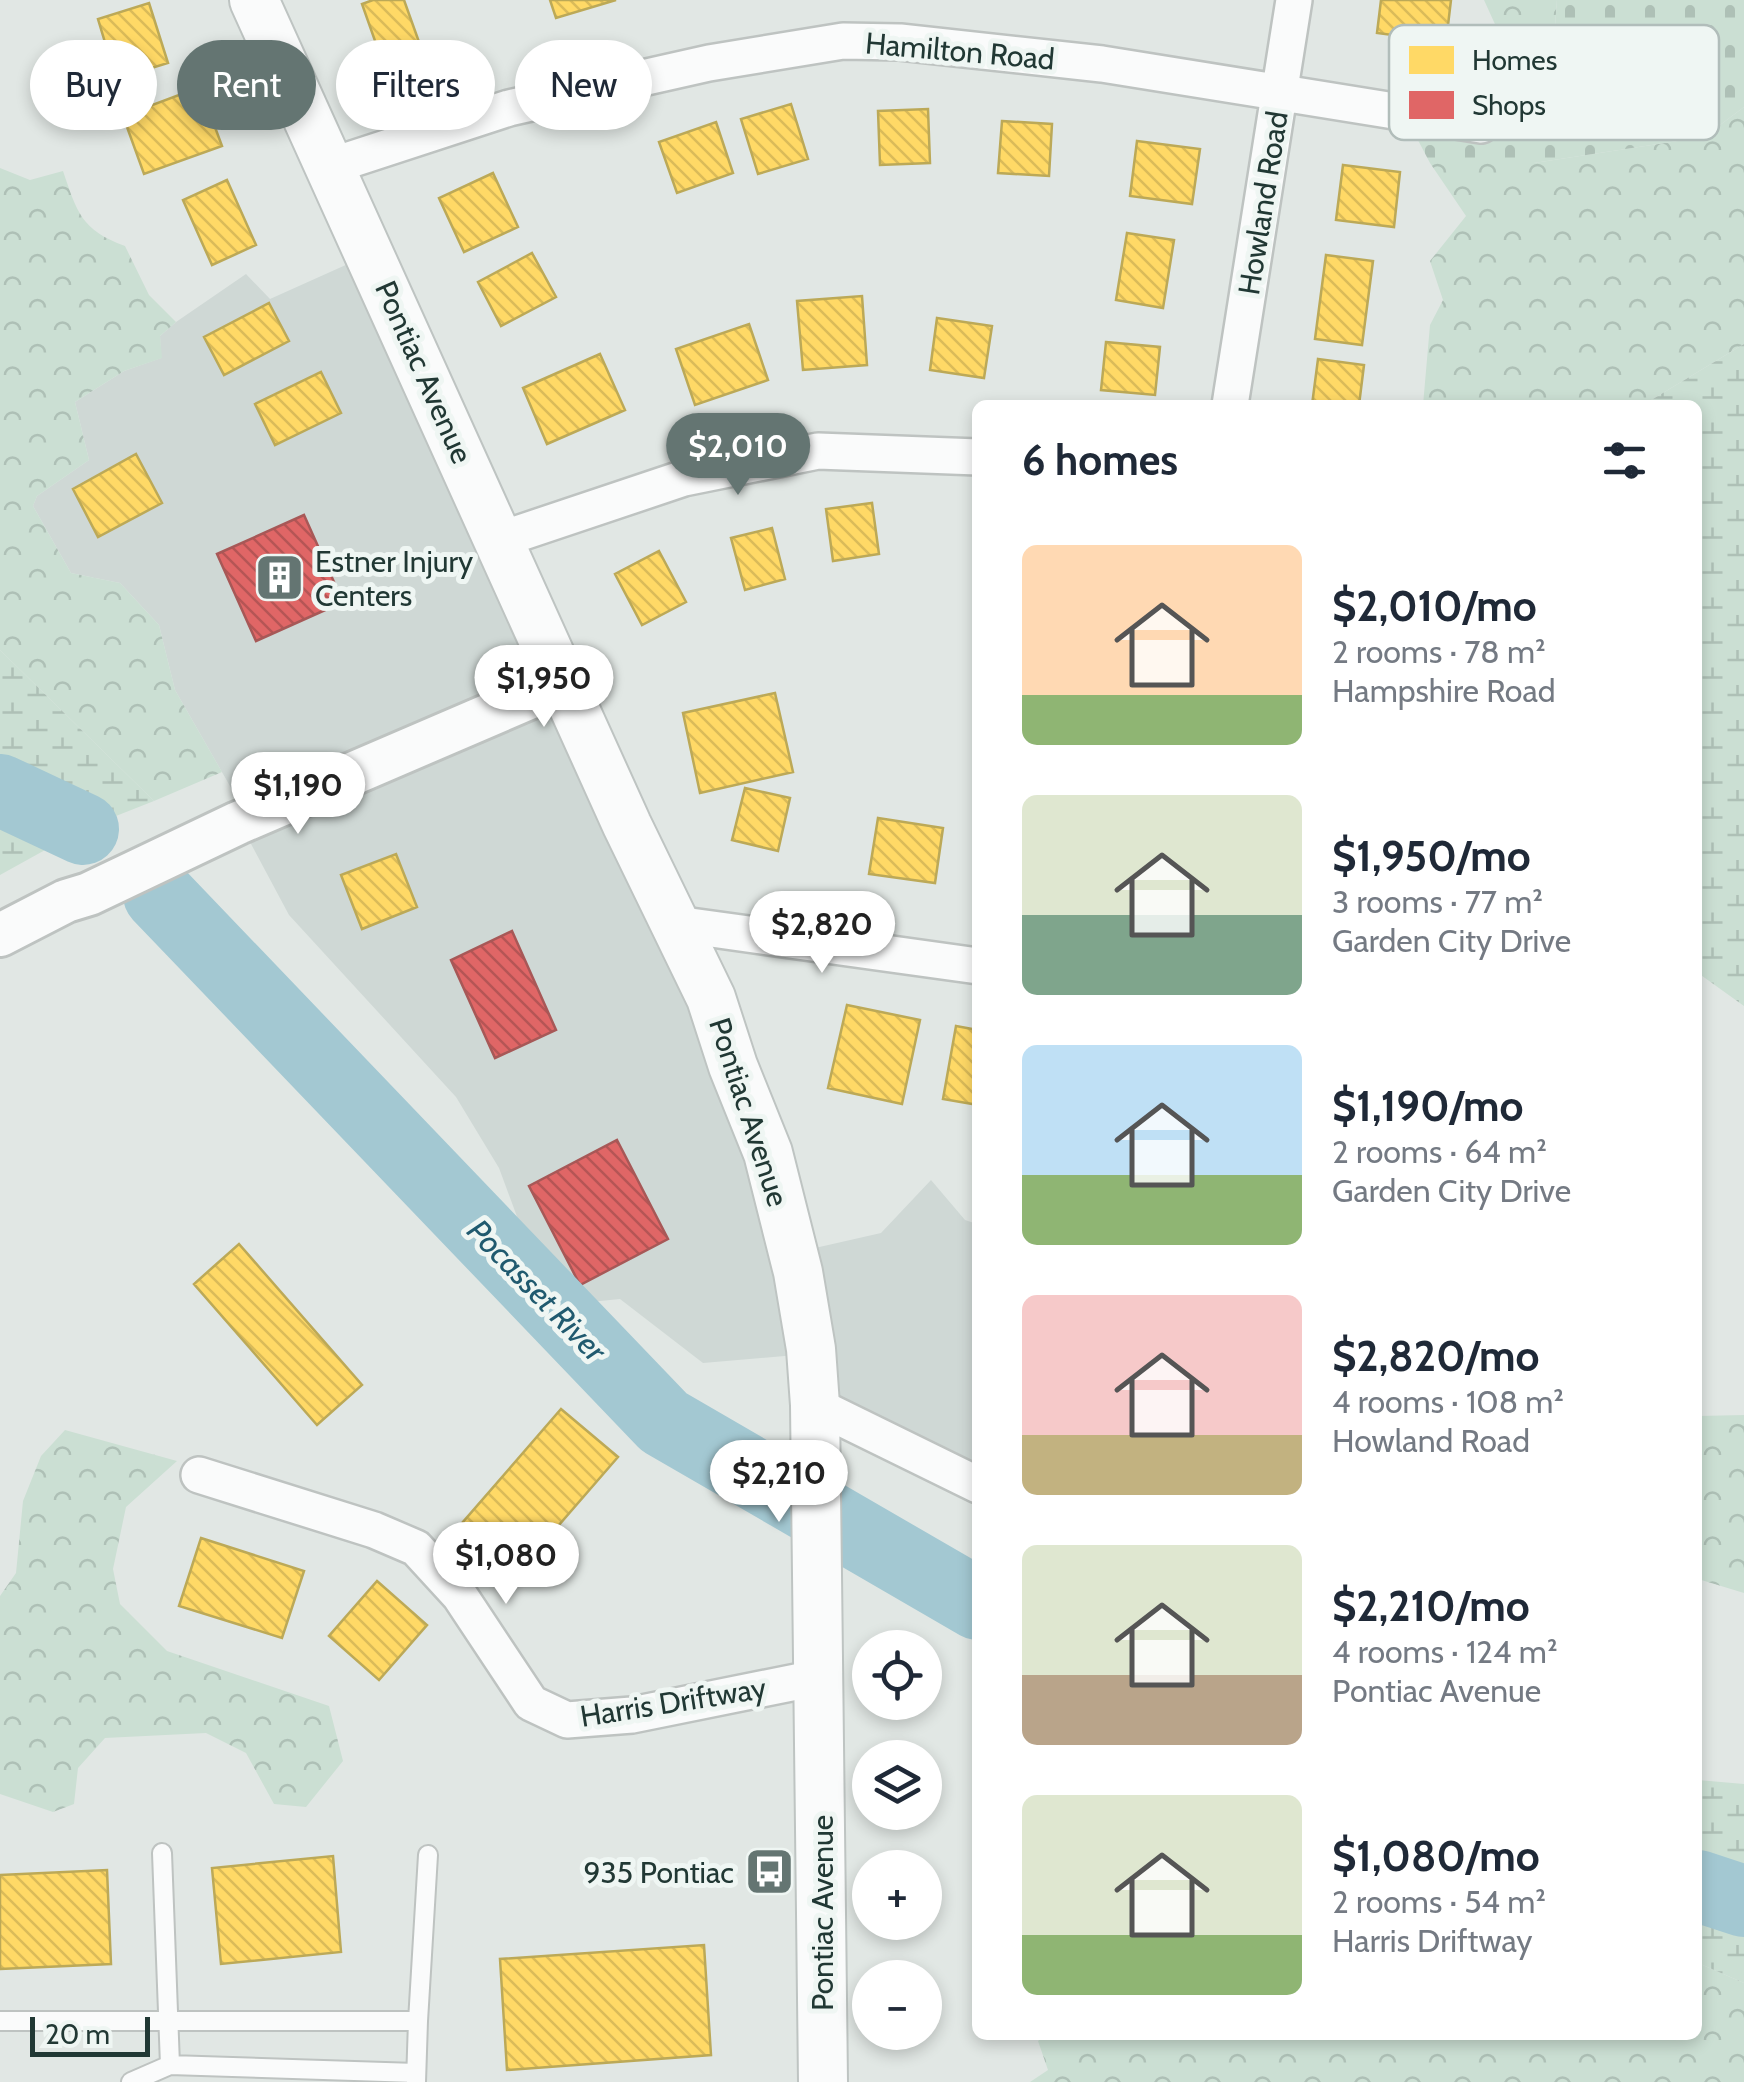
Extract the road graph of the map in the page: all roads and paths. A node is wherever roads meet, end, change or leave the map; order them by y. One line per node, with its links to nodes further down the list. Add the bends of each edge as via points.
1 (254, 0): 5 (main road, Pontiac Avenue)
2 (1294, 0): 3 (street, Howland Road)
3 (1279, 95): 4 (street, Hamilton Road); 5 (street, Hamilton Road, via 1102,64 842,41 509,108); 6 (street, Howland Road)
4 (1389, 111)
5 (330, 166): 8 (main road, Pontiac Avenue)
6 (1231, 400)
7 (972, 458): 8 (street, via 818,451 684,478)
8 (500, 540): 9 (main road, Pontiac Avenue)
9 (566, 682): 10 (main road, Pontiac Avenue); 11 (street, via 238,823)
10 (676, 924): 12 (street); 13 (main road, Pontiac Avenue, via 768,1153 798,1272)
11 (0, 935)
12 (972, 965)
13 (816, 1406): 15 (street); 16 (main road, Pontiac Avenue)
14 (199, 1475): 16 (street, Harris Driftway, via 416,1548 460,1596 532,1702 567,1720 650,1712)
15 (972, 1482)
16 (821, 1676): 25 (main road, Pontiac Avenue)
17 (162, 1853): 21 (lane)
18 (428, 1854): 20 (lane)
19 (0, 2021): 21 (lane)
20 (418, 2021): 21 (lane); 23 (lane)
21 (169, 2022): 22 (lane)
22 (170, 2065): 23 (lane); 24 (lane)
23 (416, 2078)
24 (131, 2082)
25 (823, 2082)

